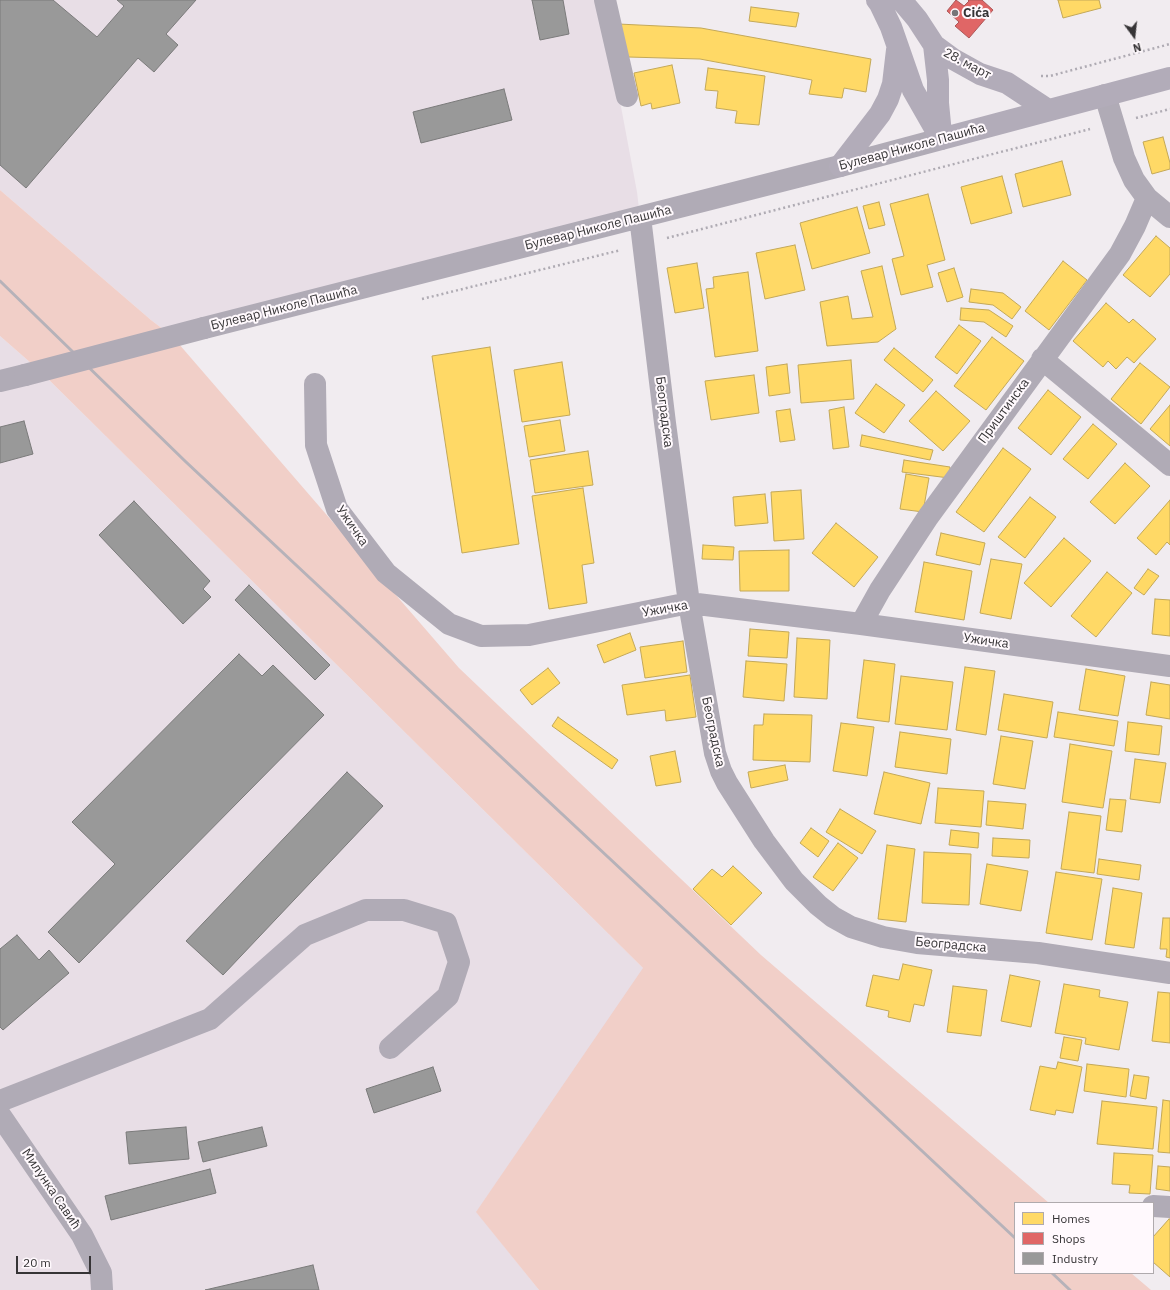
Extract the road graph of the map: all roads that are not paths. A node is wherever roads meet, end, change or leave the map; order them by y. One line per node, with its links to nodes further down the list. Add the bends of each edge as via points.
1 (605, 0): 8 (street)
2 (877, 0): 5 (main road)
3 (901, 0): 4 (main road, 28. март)
4 (934, 45): 9 (main road, 28. март, via 980,74 1007,83); 10 (main road)
5 (897, 46): 10 (main road, via 913,90); 11 (main road, via 888,99 880,114)
6 (1170, 78): 7 (main road, Булевар Николе Пашића)
7 (1105, 95): 9 (main road, Булевар Николе Пашића); 12 (street, via 1124,158 1134,180)
8 (627, 96)
9 (1048, 110): 10 (main road, Булевар Николе Пашића)
10 (941, 139): 11 (street, Булевар Николе Пашића)
11 (840, 166): 13 (street, Булевар Николе Пашића)
12 (1147, 198): 14 (street); 15 (street, Приштинска, via 1120,254)
13 (640, 217): 16 (street, Булевар Николе Пашића, bridge); 19 (street, Београдска)
14 (1170, 217)
15 (1042, 359): 18 (street); 20 (street, Приштинска, via 928,517 880,590)
16 (0, 381)
17 (315, 384): 19 (street, Ужичка, via 316,445 337,509 386,573 450,624 481,636 529,635)
18 (1170, 465)
19 (689, 603): 20 (street, Ужичка); 22 (street, Београдска, via 720,771 764,841 794,881 833,917 851,928 917,943 1038,953)
20 (862, 624): 21 (street, Ужичка)
21 (1170, 666)
22 (1170, 973)
23 (390, 1048): 24 (street, via 448,996 459,962 446,923 404,910 366,910 304,935 210,1019)
24 (0, 1101)
25 (0, 1115): 28 (street, Милунка Савић, via 82,1235 100,1273)
26 (1154, 1206): 27 (street)
27 (1170, 1207)
28 (102, 1290)

